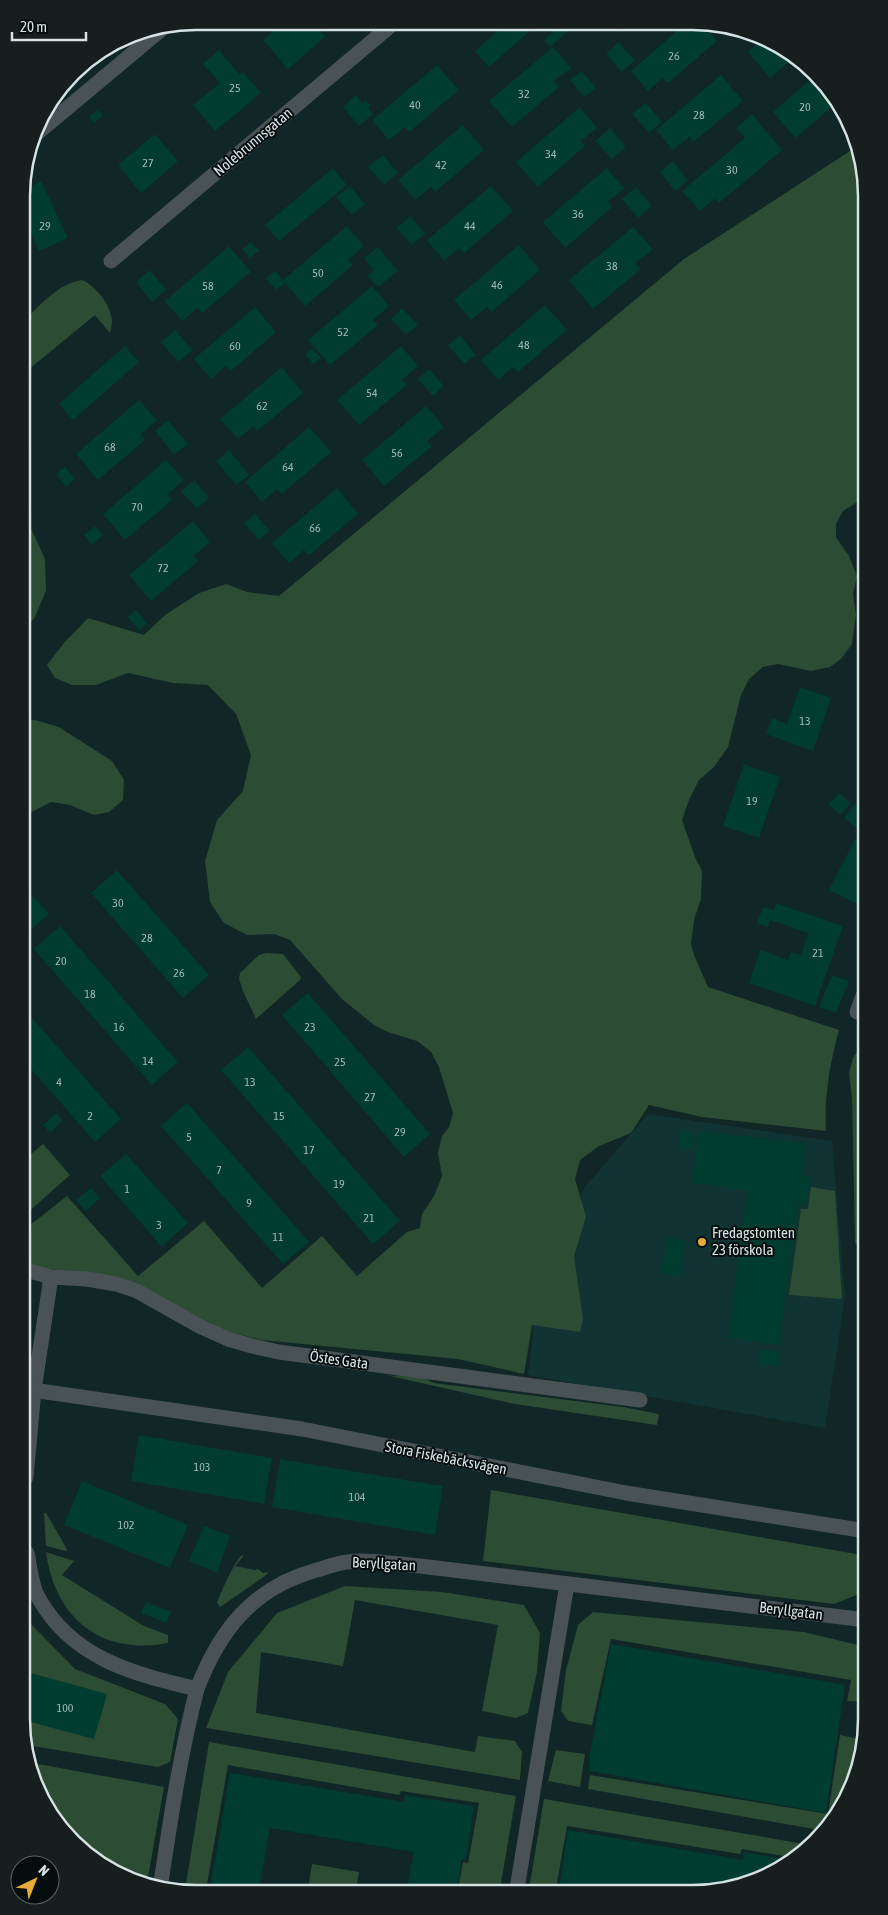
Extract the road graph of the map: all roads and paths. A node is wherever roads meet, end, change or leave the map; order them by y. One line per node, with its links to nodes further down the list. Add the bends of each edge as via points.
1 (385, 30): 4 (street, Nolebrunnsgatan)
2 (154, 36): 3 (street)
3 (46, 126)
4 (111, 261)
5 (30, 1271): 6 (street, Östes Gata)
6 (51, 1277): 7 (street); 8 (street, Östes Gata, via 87,1279 137,1291 201,1327 228,1339 262,1348)
7 (30, 1389): 9 (street, Stora Fiskebäcksvägen, via 302,1429 626,1493)
8 (640, 1400)
9 (858, 1530)
10 (30, 1569): 13 (street, via 37,1596 64,1632 90,1652 122,1668)
11 (567, 1584): 12 (street, Beryllgatan); 13 (street, Beryllgatan, via 377,1562 346,1562 299,1575 264,1594 240,1615 224,1634); 15 (street)
12 (858, 1619)
13 (197, 1688): 14 (street, Beryllgatan, via 187,1727)
14 (161, 1881)
15 (518, 1885)

